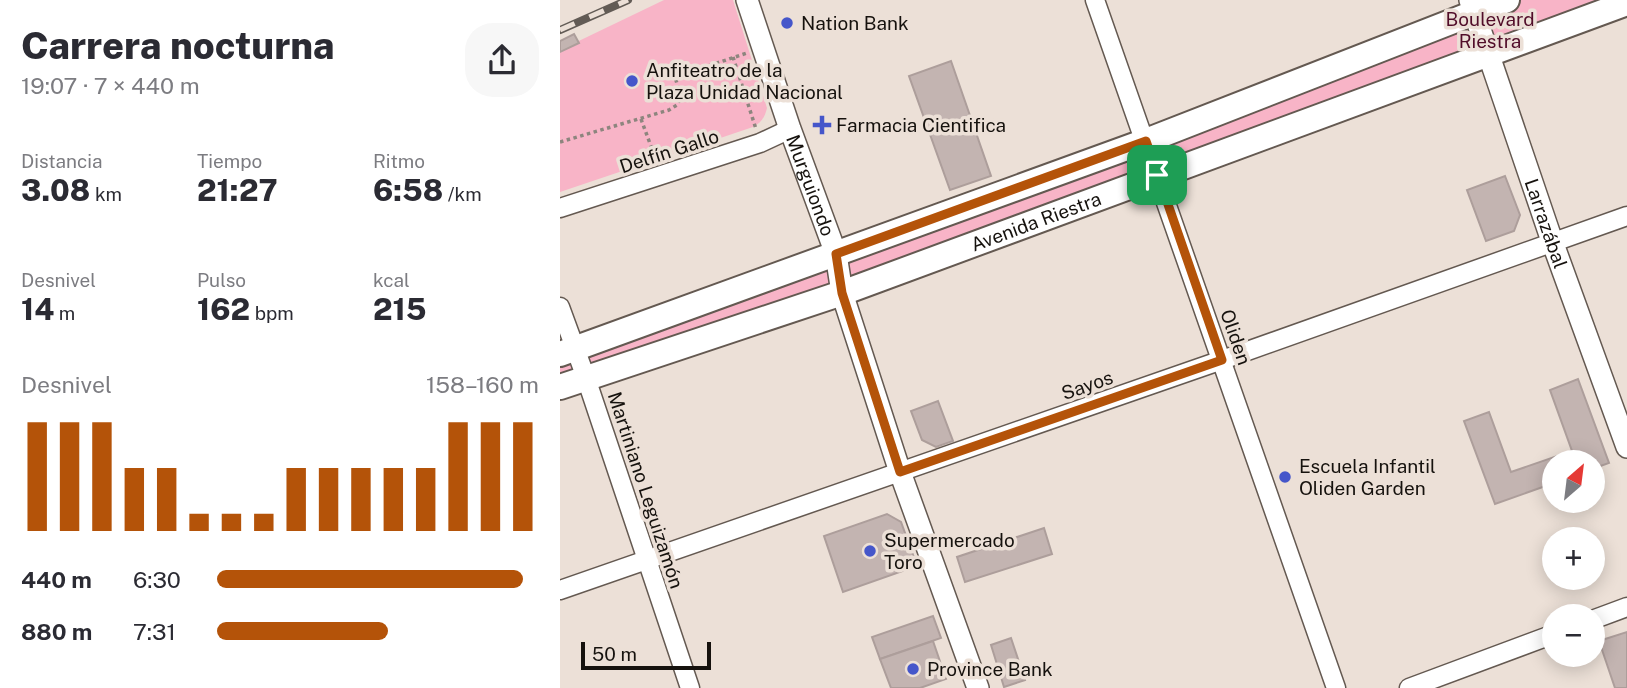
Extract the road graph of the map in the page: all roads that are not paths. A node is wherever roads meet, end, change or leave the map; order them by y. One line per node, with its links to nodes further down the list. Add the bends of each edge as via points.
1 (747, 0): 7 (street, Murguiondo)
2 (1095, 0): 8 (street, Oliden)
3 (1507, 0): 5 (main road, Avenida Riestra)
4 (1627, 3): 6 (main road, Avenida Riestra)
5 (1472, 6): 6 (street, Larrazábal); 8 (main road, Avenida Riestra)
6 (1488, 54): 9 (main road, Avenida Riestra); 12 (street, Larrazábal)
7 (790, 129): 10 (street, Delfín Gallo); 13 (street, Murguiondo)
8 (1146, 141): 9 (street, Oliden); 13 (main road, Avenida Riestra)
9 (1157, 175): 14 (main road, Avenida Riestra); 17 (street, Oliden)
10 (560, 208)
11 (1627, 216): 12 (street, Sayos)
12 (1552, 241): 17 (street, Sayos); 20 (street, Larrazábal)
13 (836, 254): 14 (street, Murguiondo); 16 (main road, Avenida Riestra)
14 (842, 293): 18 (main road, Avenida Riestra); 22 (street, Murguiondo)
15 (560, 307): 16 (street, Martiniano Leguizamón)
16 (568, 351): 18 (street, Martiniano Leguizamón)
17 (1222, 360): 22 (street, Sayos); 30 (street, Oliden)
18 (586, 378): 19 (main road, Avenida Riestra); 23 (street, Martiniano Leguizamón)
19 (560, 387)
20 (1620, 404): 21 (street, Larrazábal)
21 (1627, 447)
22 (900, 472): 23 (street, Sayos); 29 (street, Murguiondo)
23 (646, 561): 24 (street, Sayos); 28 (street, Martiniano Leguizamón)
24 (560, 590)
25 (1627, 607): 26 (street)
26 (1605, 615)
27 (1542, 638): 31 (street)
28 (690, 688)
29 (978, 688)
30 (1336, 688)
31 (1409, 688)

